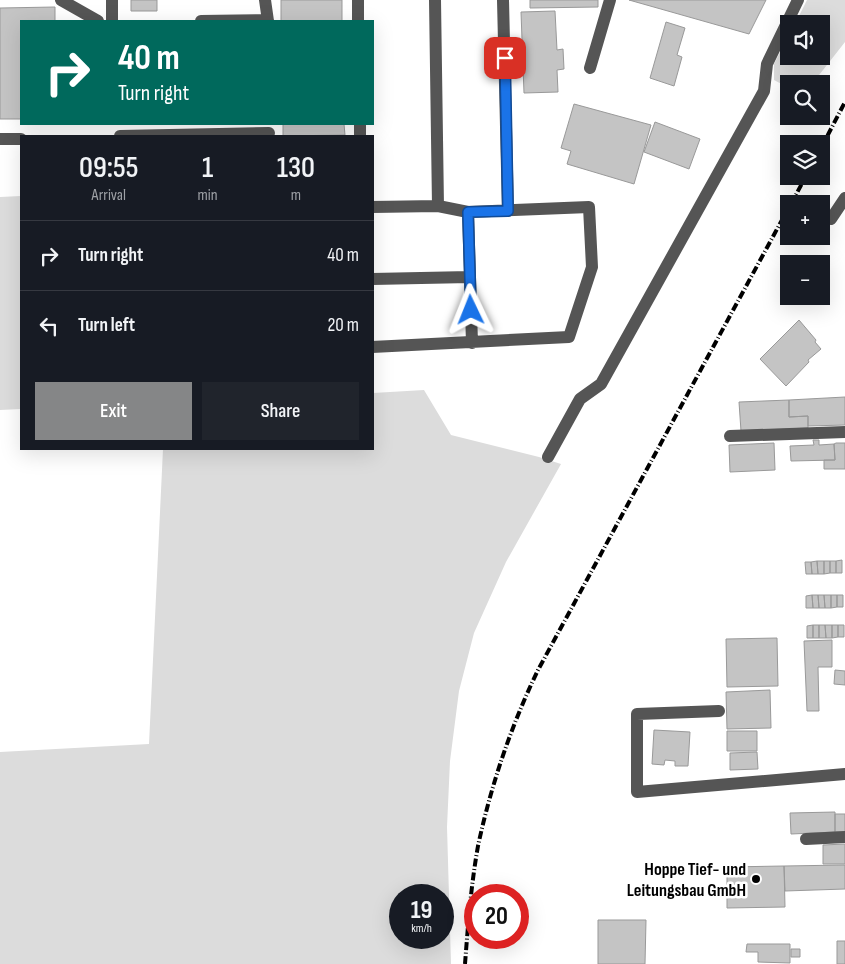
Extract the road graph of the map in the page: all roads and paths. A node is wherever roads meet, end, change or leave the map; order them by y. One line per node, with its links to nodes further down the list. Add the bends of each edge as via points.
1 (61, 0): 9 (lane)
2 (112, 0): 10 (lane)
3 (265, 0): 11 (lane)
4 (358, 0): 12 (lane)
5 (435, 0): 19 (lane)
6 (504, 0): 21 (lane)
7 (610, 0): 13 (lane)
8 (798, 0): 30 (lane, via 767,64 764,91 601,384 580,400)
9 (96, 20)
10 (112, 20)
11 (268, 20)
12 (358, 20)
13 (590, 68)
14 (269, 131): 15 (lane)
15 (150, 135)
16 (0, 139): 17 (lane)
17 (20, 139)
18 (845, 198): 23 (lane)
19 (438, 206): 20 (lane); 22 (lane)
20 (374, 207)
21 (508, 211): 22 (lane); 26 (lane, via 589,208 592,267 570,338)
22 (468, 212): 24 (lane)
23 (831, 219)
24 (470, 277): 25 (lane); 26 (lane)
25 (374, 279)
26 (472, 343): 27 (lane)
27 (374, 346)
28 (845, 432): 29 (lane)
29 (730, 436)
30 (548, 456)
31 (719, 711): 32 (lane, via 637,714 637,792)
32 (845, 774)
33 (845, 837): 34 (lane)
34 (806, 839)

